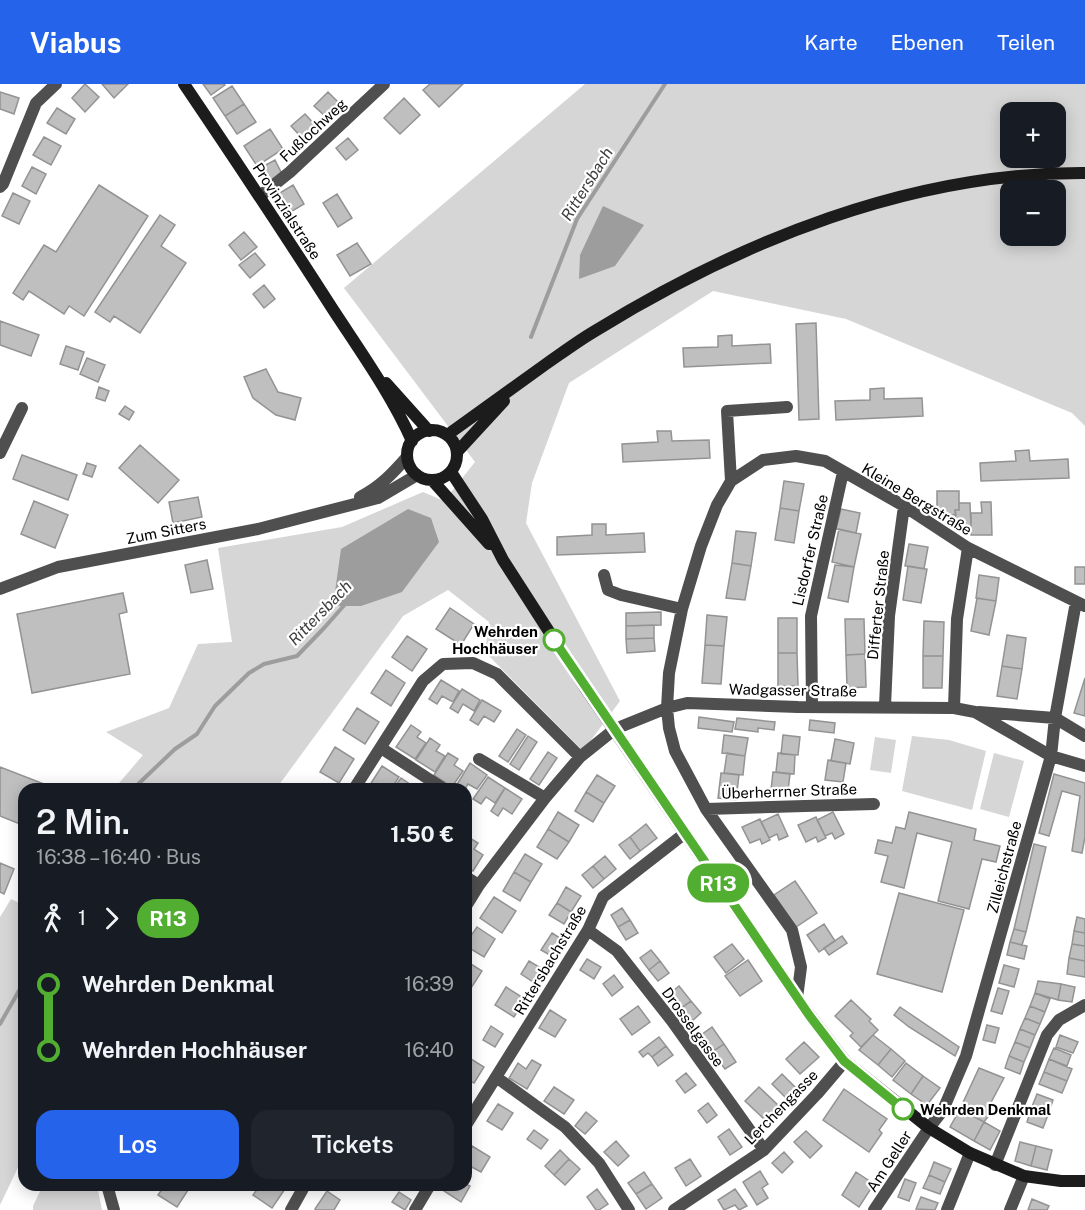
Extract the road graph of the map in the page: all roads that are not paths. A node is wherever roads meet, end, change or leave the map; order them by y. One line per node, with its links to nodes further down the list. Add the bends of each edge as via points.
1 (56, 84): 5 (street, via 36,103)
2 (184, 84): 6 (street, Provinzialstraße)
3 (384, 84): 6 (street, Fußlochweg)
4 (1085, 173): 8 (street, via 1043,172 960,183 884,201 797,229 652,297)
5 (0, 187)
6 (260, 196): 7 (street, Provinzialstraße)
7 (362, 356): 11 (street, Provinzialstraße); 13 (street, Provinzialstraße)
8 (526, 379): 12 (street); 14 (street)
9 (787, 407): 21 (street, via 727,411)
10 (22, 408): 15 (street)
11 (429, 431): 12 (street); 13 (street)
12 (446, 434): 14 (street)
13 (412, 441): 16 (street)
14 (457, 452): 17 (street)
15 (0, 453)
16 (407, 457): 19 (street); 23 (street, Zum Sitters, via 374,490)
17 (451, 472): 20 (street); 25 (street)
18 (843, 472): 21 (street, Kleine Bergstraße, via 825,461 796,456 763,460); 22 (street, Kleine Bergstraße); 31 (street, Lisdorfer Straße, via 811,616)
19 (417, 475): 20 (street); 23 (street, Zum Sitters, via 378,498)
20 (432, 480): 25 (street)
21 (731, 481): 29 (street, Kleine Bergstraße, via 715,508)
22 (904, 506): 24 (street, Kleine Bergstraße); 30 (street, Differter Straße, via 889,616)
23 (340, 507): 27 (street, Zum Sitters, via 258,529 58,567)
24 (968, 548): 28 (street, Kleine Bergstraße); 33 (street, via 957,619)
25 (503, 560): 36 (street)
26 (604, 575): 29 (street, via 608,590)
27 (0, 588)
28 (1081, 604): 35 (street, Zilleichstraße)
29 (682, 609): 32 (street, Kleine Bergstraße, via 669,673)
30 (885, 706): 31 (street, Wadgasser Straße); 33 (street, Wadgasser Straße)
31 (812, 707): 32 (street, Wadgasser Straße, via 687,703)
32 (667, 708): 36 (street, Wadgasser Straße); 47 (street, Kleine Bergstraße, via 675,751)
33 (954, 708): 34 (street, Wadgasser Straße)
34 (975, 712): 35 (street, Wadgasser Straße); 39 (street, Wadgasser Straße)
35 (1055, 718): 37 (street, Wadgasser Straße); 39 (street, Zilleichstraße)
36 (615, 729): 40 (street, Wadgasser Straße); 48 (street)
37 (1085, 736)
38 (381, 748): 40 (street, via 423,681 443,664 473,663 497,674); 43 (street); 44 (street)
39 (1051, 756): 42 (street, Wadgasser Straße); 58 (street, Zilleichstraße, via 972,1041 943,1110)
40 (580, 757): 45 (street, Wadgasser Straße)
41 (479, 759): 45 (street)
42 (1085, 766)
43 (358, 783)
44 (435, 783)
45 (545, 798): 50 (street, Wadgasser Straße)
46 (874, 804): 47 (street, Überherrner Straße)
47 (706, 809): 53 (street, Kleine Bergstraße, via 792,930 801,967)
48 (684, 834): 52 (street, Rittersbachstraße, via 603,897); 53 (street)
49 (472, 881): 50 (street)
50 (479, 885): 51 (street, Wadgasser Straße)
51 (472, 896)
52 (588, 930): 56 (street, Rittersbachstraße); 59 (street, Drosselgasse, via 617,951)
53 (797, 998): 55 (street)
54 (1085, 1005): 61 (street, via 1059,1020 1047,1035)
55 (844, 1061): 58 (street); 59 (street, Lerchengasse)
56 (496, 1077): 57 (street, Rittersbachstraße); 70 (street, via 565,1127 599,1163)
57 (472, 1115)
58 (929, 1128): 60 (street); 72 (street, Am Geller)
59 (764, 1150): 71 (street, Lerchengasse)
60 (970, 1154): 61 (street); 73 (street)
61 (995, 1165): 62 (street)
62 (1024, 1176): 63 (street); 74 (street)
63 (1085, 1181)
64 (109, 1191): 67 (street)
65 (302, 1191): 68 (street)
66 (426, 1191): 69 (street)
67 (114, 1210)
68 (291, 1210)
69 (415, 1210)
70 (628, 1210)
71 (674, 1210)
72 (874, 1210)
73 (946, 1210)
74 (1010, 1210)

